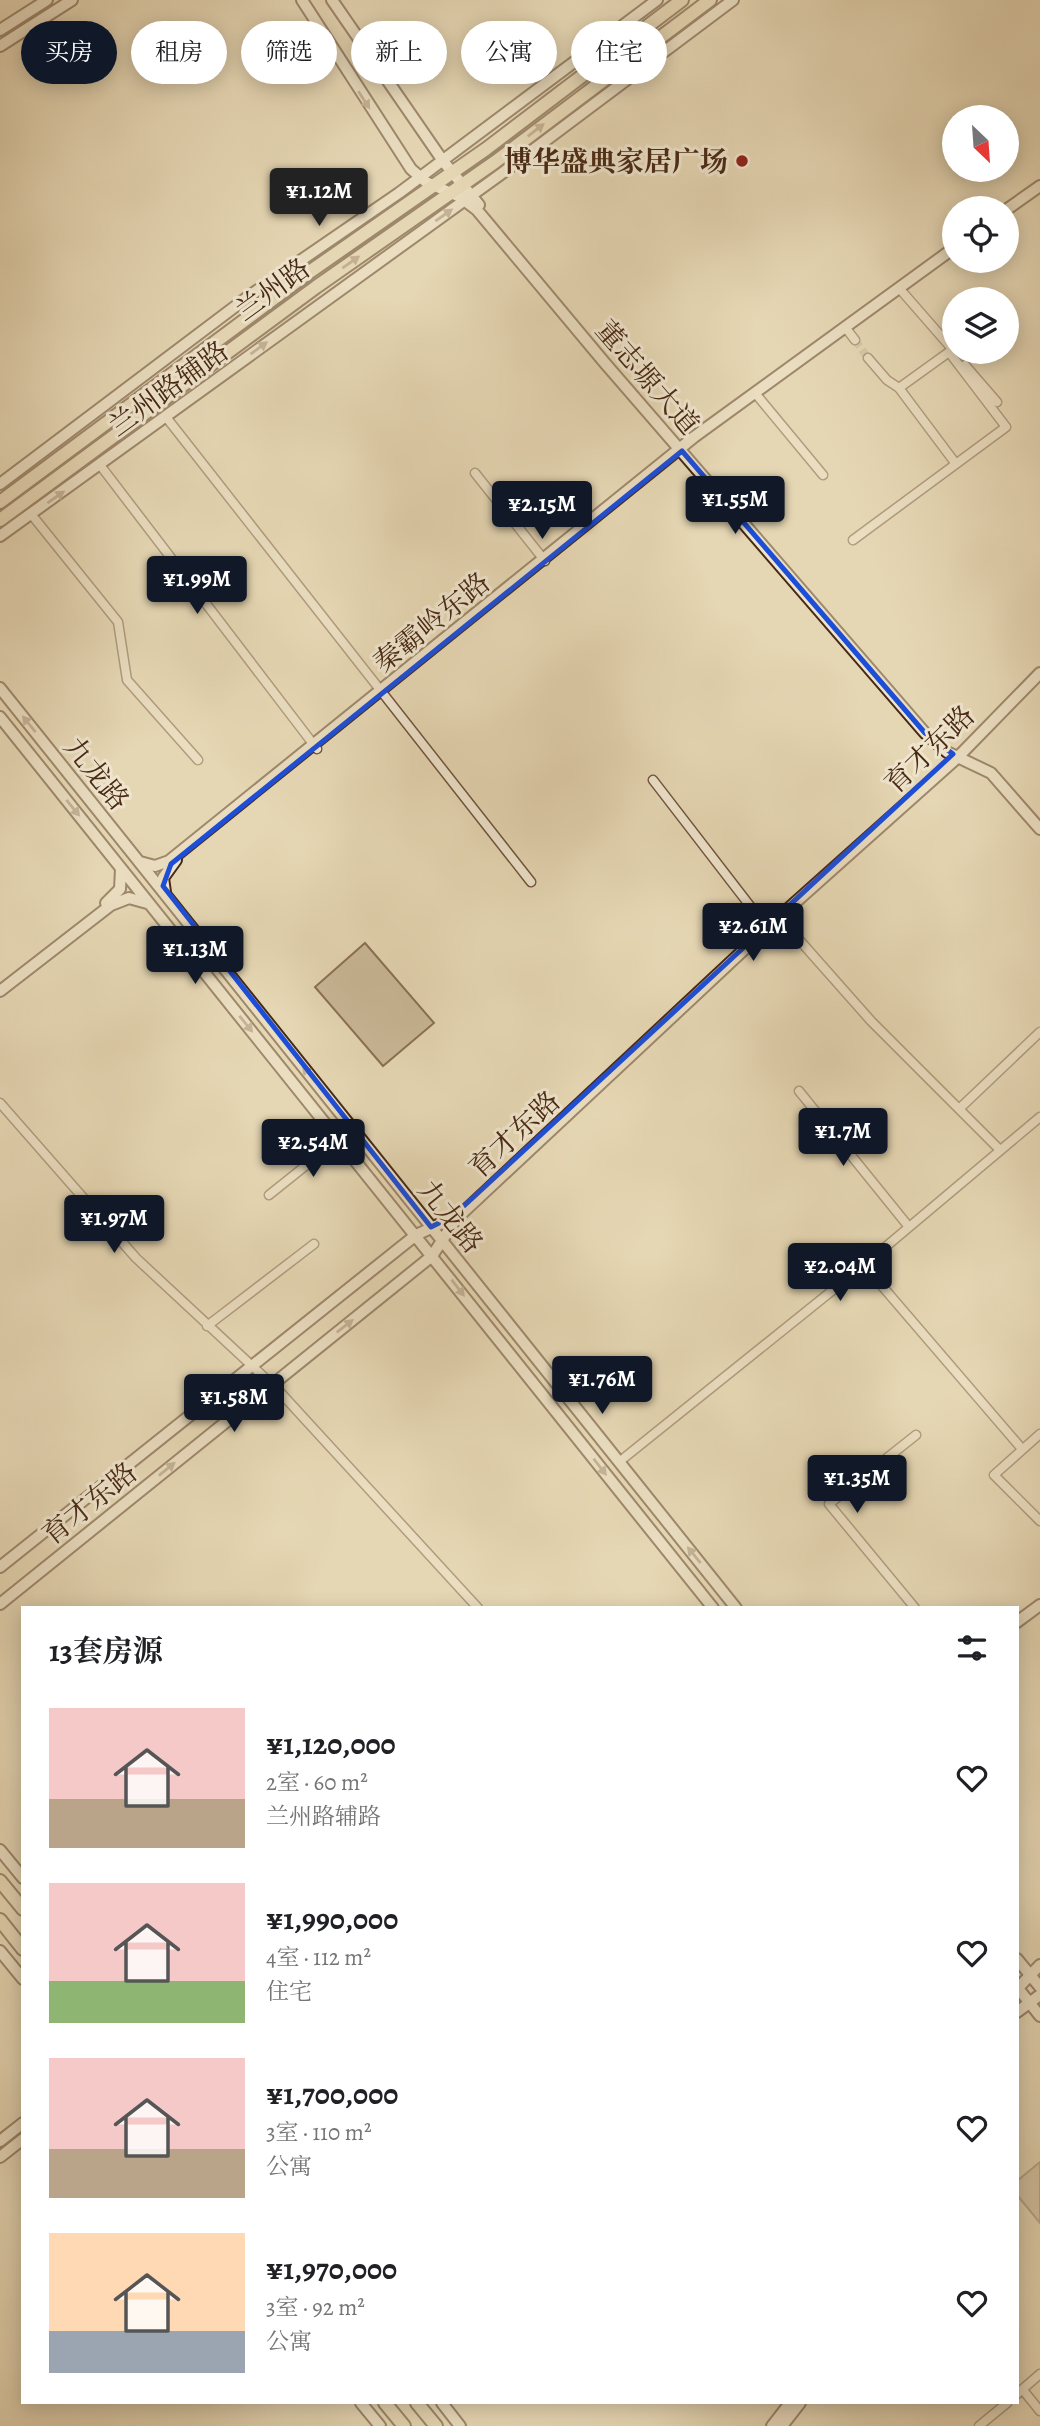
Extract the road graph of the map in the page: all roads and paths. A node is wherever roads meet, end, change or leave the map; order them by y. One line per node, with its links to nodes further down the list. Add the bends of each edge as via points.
1 (47, 0): 9 (street)
2 (72, 0): 10 (street)
3 (302, 0): 13 (street, 董志塬大道, one-way to 13, via 386,134)
4 (332, 0): 11 (street, 董志塬大道)
5 (657, 0): 11 (street, 兰州路辅路)
6 (682, 0): 12 (main road, 兰州路)
7 (710, 0): 14 (main road, 兰州路, one-way to 7)
8 (733, 0): 18 (street, 兰州路辅路)
9 (0, 30)
10 (0, 46)
11 (443, 161): 12 (street, 董志塬大道); 13 (street, 兰州路辅路)
12 (452, 173): 14 (street, 董志塬大道); 15 (main road, 兰州路)
13 (420, 178): 15 (street, 董志塬大道); 36 (street, 兰州路辅路, via 299,260)
14 (462, 185): 17 (main road, 兰州路); 18 (street, 董志塬大道)
15 (434, 186): 17 (street, 董志塬大道); 37 (main road, 兰州路, via 308,273)
16 (1040, 188): 19 (street)
17 (451, 192): 18 (street, 董志塬大道); 39 (main road, 兰州路, one-way to 17)
18 (468, 198): 30 (street, 兰州路辅路, one-way to 18); 31 (street, 董志塬大道)
19 (1019, 203)
20 (942, 260): 21 (street, 秦霸岭东路)
21 (901, 289): 22 (street, 秦霸岭东路); 23 (street)
22 (846, 329): 24 (street); 28 (street, 秦霸岭东路)
23 (942, 338)
24 (855, 340)
25 (869, 358): 27 (street)
26 (964, 364): 29 (street)
27 (900, 388): 32 (street); 32 (street, via 949,352 1006,427)
28 (756, 394): 31 (street, 秦霸岭东路); 35 (street)
29 (997, 402)
30 (166, 417): 33 (street, 兰州路辅路); 46 (street)
31 (683, 448): 42 (street, 秦霸岭东路); 49 (street, 董志塬大道, via 925,733)
32 (956, 464): 41 (street)
33 (100, 466): 38 (street, 兰州路辅路, one-way to 33); 48 (street)
34 (475, 473): 42 (street)
35 (823, 475)
36 (0, 484)
37 (0, 502)
38 (31, 514): 40 (street, 兰州路辅路); 50 (street, via 118,622 127,680)
39 (0, 520)
40 (0, 536)
41 (853, 540)
42 (545, 561): 46 (street, 秦霸岭东路)
43 (1040, 665): 49 (street, 育才东路)
44 (1040, 673): 49 (street, 育才东路)
45 (0, 688): 54 (street, 九龙路, one-way to 45)
46 (383, 693): 48 (street, 秦霸岭东路); 56 (street)
47 (0, 717): 55 (street, 九龙路, one-way to 55)
48 (316, 747): 54 (street, 秦霸岭东路, via 169,861 155,866); 57 (street, 秦霸岭东路, via 171,864 163,878)
49 (958, 753): 52 (street, 董志塬大道, via 995,770); 53 (street, 董志塬大道, via 991,774); 59 (street, 育才东路); 60 (street, 育才东路)
50 (198, 760)
51 (653, 780): 60 (street)
52 (1040, 821)
53 (1040, 829)
54 (136, 858): 57 (street, 九龙路)
55 (120, 866): 58 (street, 九龙路); 61 (street, via 122,882 116,895)
56 (531, 882)
57 (166, 895): 71 (street, 九龙路, one-way to 57)
58 (150, 904): 62 (street, via 129,898 111,905); 68 (street, 九龙路, one-way to 68)
59 (779, 917): 66 (street, via 871,1021); 74 (street, 育才东路, via 456,1219)
60 (764, 924): 71 (street, 育才东路, via 453,1216)
61 (0, 985)
62 (0, 991)
63 (1040, 1032): 66 (street)
64 (799, 1091): 72 (street)
65 (0, 1103): 78 (street, via 136,1258)
66 (959, 1109): 69 (street)
67 (1040, 1117): 69 (street)
68 (339, 1139): 70 (street); 73 (street, 九龙路)
69 (1000, 1150): 72 (street)
70 (269, 1195)
71 (431, 1227): 73 (street, 育才东路); 74 (street, 九龙路)
72 (909, 1227): 77 (street)
73 (415, 1235): 76 (street, 九龙路); 79 (street, 育才东路)
74 (444, 1242): 76 (street, 育才东路); 84 (street, 九龙路)
75 (314, 1244): 78 (street)
76 (432, 1256): 80 (street, 育才东路, one-way to 76); 90 (street, 九龙路, one-way to 90)
77 (864, 1265): 83 (street); 84 (street)
78 (207, 1326): 79 (street)
79 (249, 1366): 80 (street); 86 (street, 育才东路)
80 (270, 1384): 88 (street, 育才东路, one-way to 80); 89 (street)
81 (1040, 1434): 83 (street)
82 (916, 1435): 92 (street, via 829,1504)
83 (1022, 1449): 85 (street, via 994,1475)
84 (619, 1462): 91 (street, 九龙路, one-way to 84)
85 (1040, 1521)
86 (0, 1567)
87 (1040, 1603): 93 (street)
88 (0, 1604)
89 (476, 1606)
90 (711, 1606)
91 (734, 1606)
92 (913, 1606)
93 (1019, 1619)
94 (0, 1850): 95 (street)
95 (21, 1876)
96 (0, 1881): 97 (main road)
97 (21, 1907)
98 (0, 1920): 99 (main road)
99 (21, 1946)
100 (0, 1951): 104 (street)
101 (1019, 1961): 103 (street)
102 (1040, 1965): 103 (street)
103 (1030, 1975): 105 (street); 106 (street)
104 (21, 1977)
105 (1019, 1986)
106 (1040, 1987)
107 (1019, 1990): 109 (street)
108 (1040, 1995): 109 (street)
109 (1029, 2003): 110 (street); 111 (street)
110 (1019, 2010)
111 (1040, 2016)
112 (21, 2125): 113 (street)
113 (0, 2141)
114 (21, 2141): 115 (street)
115 (0, 2157)
116 (1040, 2374): 117 (street)
117 (1020, 2392): 125 (street)
118 (362, 2404): 126 (street)
119 (386, 2404): 127 (main road)
120 (418, 2404): 128 (main road)
121 (443, 2404): 129 (street)
122 (789, 2404): 130 (street)
123 (799, 2404): 131 (street)
124 (1006, 2404): 132 (street)
125 (1040, 2411)
126 (380, 2426)
127 (404, 2426)
128 (436, 2426)
129 (460, 2426)
130 (772, 2426)
131 (782, 2426)
132 (979, 2426)

